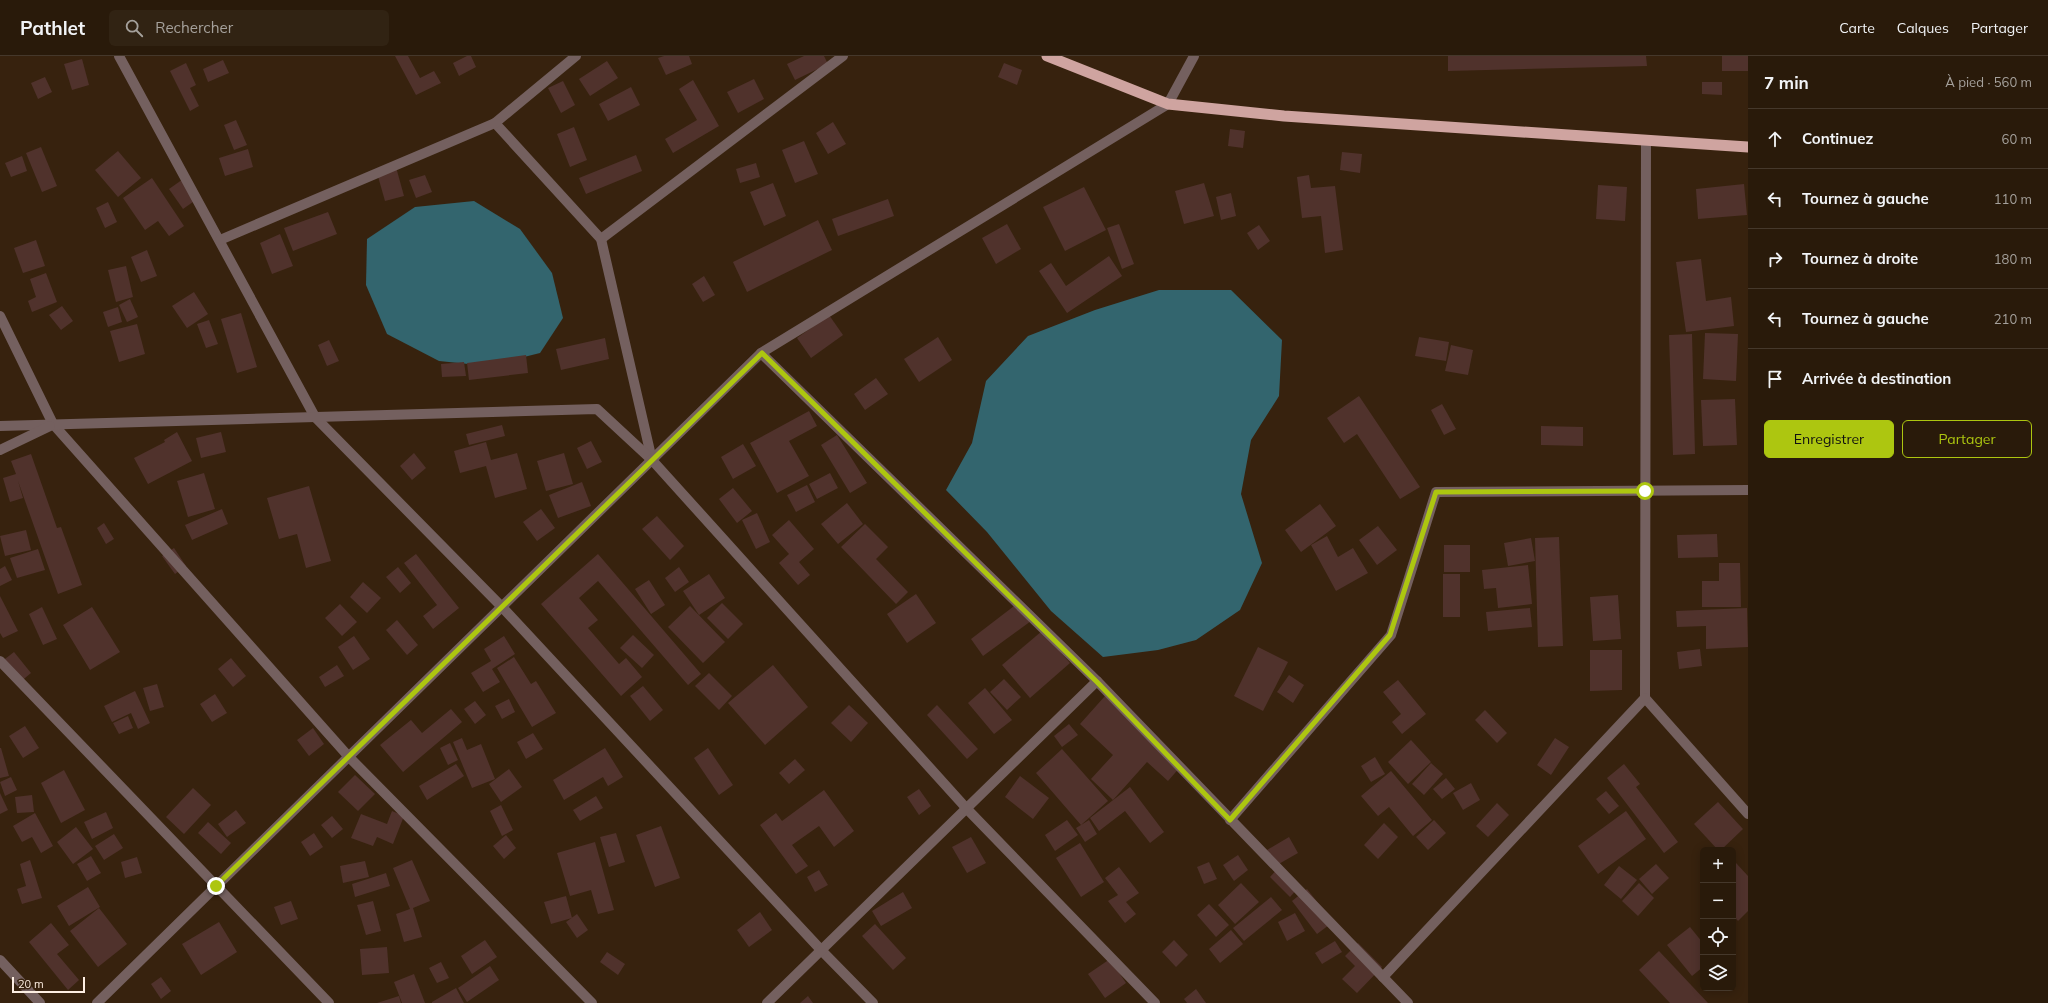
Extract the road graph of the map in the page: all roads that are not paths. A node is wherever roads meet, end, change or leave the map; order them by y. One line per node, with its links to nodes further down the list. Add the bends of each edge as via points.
1 (119, 56): 11 (street)
2 (576, 56): 7 (street)
3 (843, 56): 10 (street)
4 (1048, 56): 6 (highway)
5 (1194, 56): 6 (street)
6 (1168, 104): 8 (highway, via 1284,116); 13 (street)
7 (495, 123): 10 (street); 11 (street)
8 (1646, 140): 9 (highway); 20 (street)
9 (1748, 147)
10 (601, 238): 18 (street)
11 (220, 240): 14 (street)
12 (0, 316): 15 (street)
13 (762, 353): 18 (street); 23 (street)
14 (315, 417): 15 (street); 18 (street, via 597,408); 21 (street)
15 (53, 424): 16 (street); 17 (street); 25 (street)
16 (0, 426)
17 (0, 450)
18 (652, 460): 21 (street); 26 (street)
19 (1748, 490): 20 (street)
20 (1645, 491): 24 (street); 28 (street, via 1436,492 1390,635)
21 (502, 607): 25 (street); 30 (street)
22 (0, 662): 29 (street)
23 (1097, 682): 26 (street); 28 (street)
24 (1645, 698): 27 (street); 32 (street)
25 (349, 757): 29 (street); 36 (street)
26 (967, 809): 30 (street); 39 (street)
27 (1748, 814)
28 (1230, 820): 32 (street)
29 (216, 886): 34 (street); 35 (street)
30 (822, 950): 37 (street); 38 (street)
31 (0, 960): 33 (street)
32 (1383, 977): 40 (street)
33 (40, 1003)
34 (96, 1003)
35 (329, 1003)
36 (592, 1003)
37 (768, 1003)
38 (873, 1003)
39 (1155, 1003)
40 (1408, 1003)

